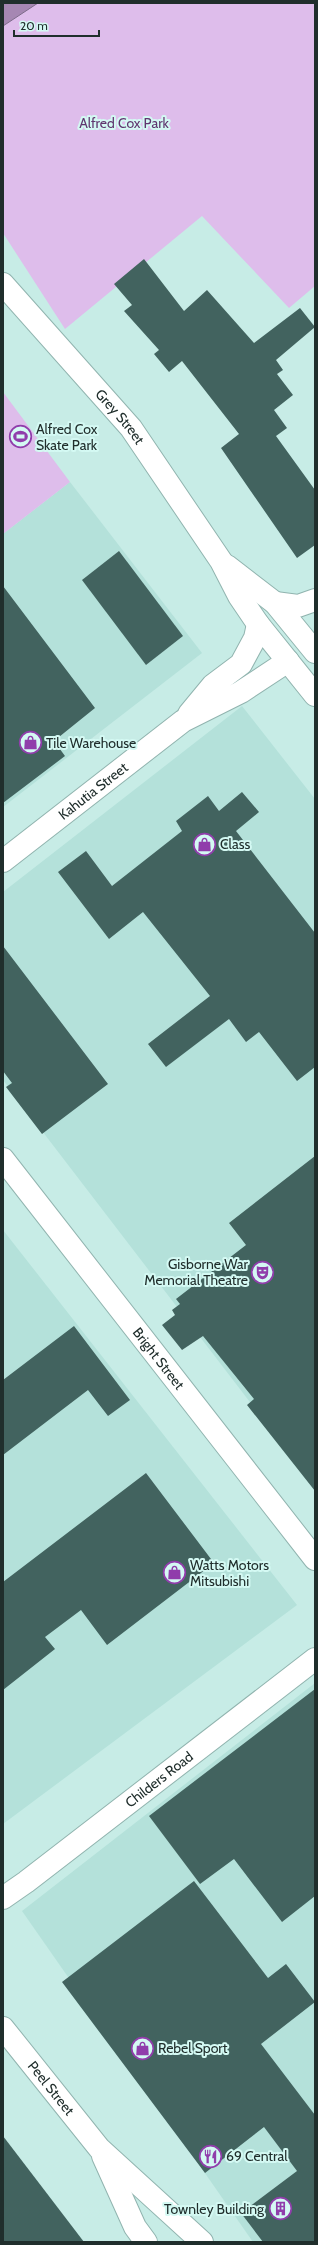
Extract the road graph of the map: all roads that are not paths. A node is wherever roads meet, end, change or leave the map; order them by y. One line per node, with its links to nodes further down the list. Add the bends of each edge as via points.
1 (3, 284): 2 (street, Grey Street, via 131,428)
2 (221, 561): 4 (street, Grey Street); 5 (street, Grey Street, via 239,596)
3 (315, 600): 4 (street, via 298,606)
4 (275, 603): 6 (street, Grey Street)
5 (258, 624): 7 (street, Grey Street); 9 (street, Kahutia Street, via 255,638 241,664 213,685)
6 (314, 648)
7 (288, 662): 8 (street, Grey Street); 9 (street, Kahutia Street, via 241,692)
8 (315, 695)
9 (183, 721): 10 (street, Kahutia Street)
10 (3, 861)
11 (3, 1159): 12 (street, Bright Street)
12 (315, 1559)
13 (315, 1659): 14 (street, Childers Road)
14 (3, 1898)
15 (3, 2028): 16 (street, Peel Street)
16 (99, 2148): 17 (street, Peel Street, via 135,2227); 18 (street, Peel Street)
17 (146, 2242)
18 (202, 2242)

